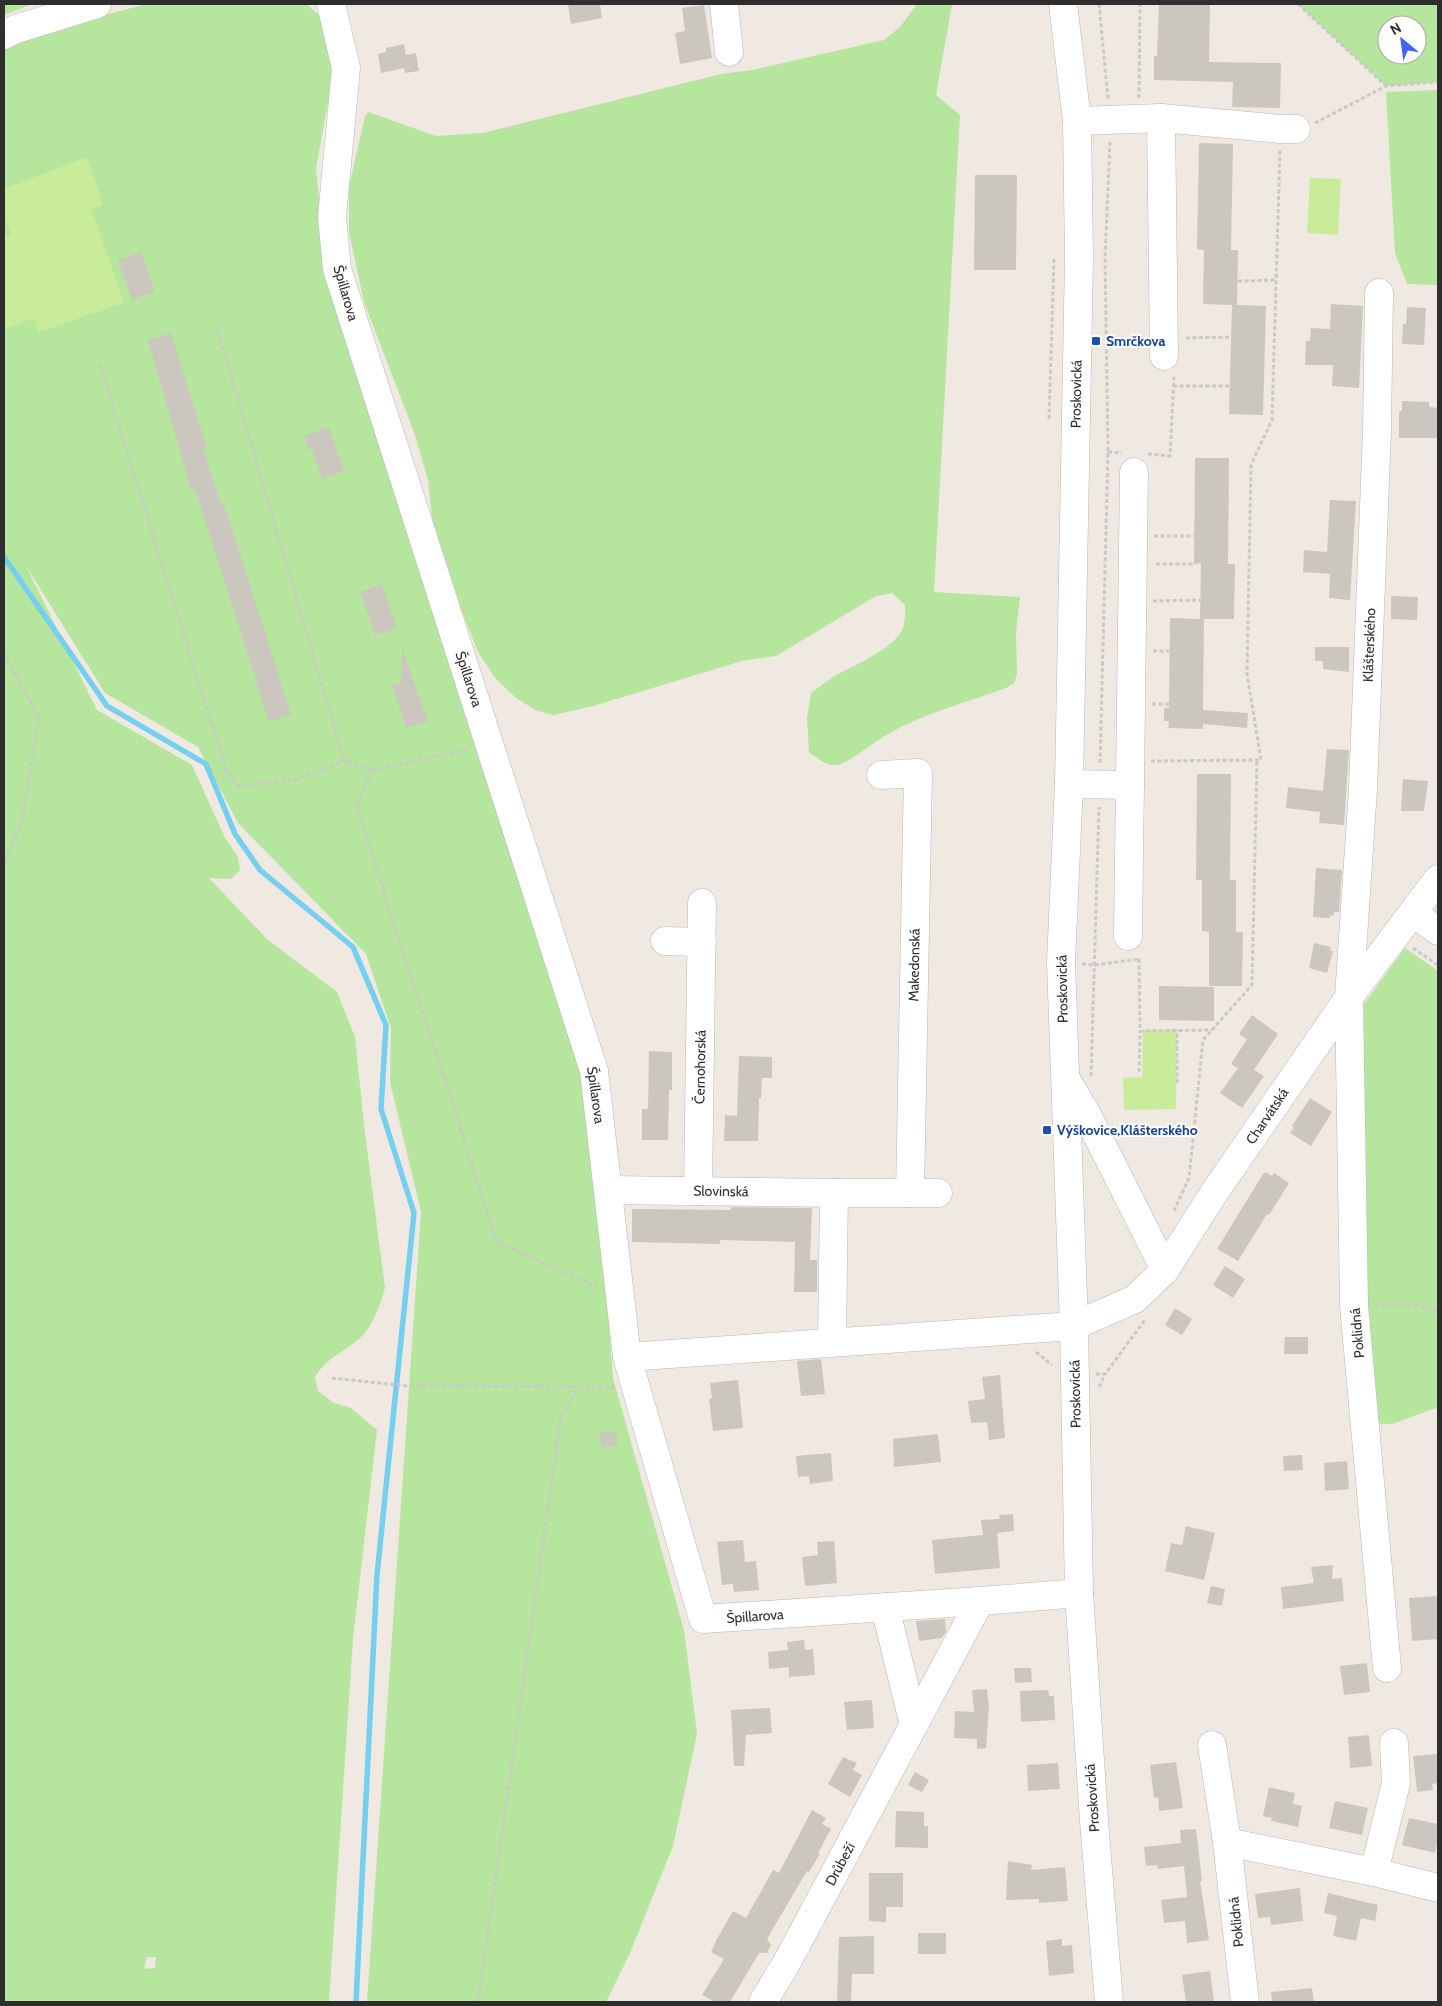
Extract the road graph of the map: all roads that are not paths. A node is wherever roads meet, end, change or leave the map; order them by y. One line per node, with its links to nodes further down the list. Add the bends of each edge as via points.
1 (97, 4): 5 (street)
2 (331, 4): 25 (street, Špillarova, via 346,68 332,217 337,268 594,1071)
3 (724, 4): 6 (street)
4 (1063, 4): 8 (street, Proskovická)
5 (4, 35)
6 (729, 52)
7 (1150, 118): 8 (street); 9 (street); 11 (street)
8 (1077, 121): 14 (street, Proskovická, via 1079,258)
9 (1288, 129)
10 (1380, 293): 23 (street, Klášterského, via 1363,789)
11 (1174, 354)
12 (1135, 460): 15 (street)
13 (881, 775): 28 (street, Makedonská, via 918,773)
14 (1069, 784): 15 (street); 24 (street, Proskovická, via 1061,962)
15 (1130, 786): 22 (street)
16 (1438, 879): 18 (street, Charvátská)
17 (702, 903): 21 (street, Černohorská)
18 (1413, 913): 19 (street); 23 (street, Charvátská)
19 (1438, 932)
20 (665, 941): 21 (street)
21 (702, 942): 26 (street, Černohorská)
22 (1136, 949)
23 (1349, 997): 30 (street, Charvátská); 37 (street, Poklidná, via 1354,1306)
24 (1078, 1078): 30 (street, via 1086,1113); 31 (street, Proskovická)
25 (608, 1190): 26 (street, Slovinská); 33 (street, Špillarova)
26 (698, 1191): 27 (street, Slovinská)
27 (834, 1193): 28 (street, Slovinská); 32 (street)
28 (910, 1193): 29 (street, Slovinská)
29 (938, 1193)
30 (1165, 1270): 31 (street, Charvátská, via 1135,1299)
31 (1074, 1326): 32 (street); 34 (street, Proskovická)
32 (832, 1342): 33 (street)
33 (627, 1357): 36 (street, Špillarova, via 703,1619)
34 (1079, 1593): 35 (street, Špillarova); 45 (street, Proskovická)
35 (980, 1601): 36 (street, Špillarova); 38 (street, Drůbeží)
36 (885, 1607): 38 (street)
37 (1387, 1668)
38 (914, 1725): 44 (street, Drůbeží, via 786,1964)
39 (1394, 1743): 42 (street, via 1396,1783)
40 (1212, 1745): 41 (street, Poklidná)
41 (1226, 1842): 42 (street); 46 (street, Poklidná)
42 (1374, 1872): 43 (street)
43 (1438, 1888)
44 (762, 2002)
45 (1109, 2002)
46 (1245, 2002)

